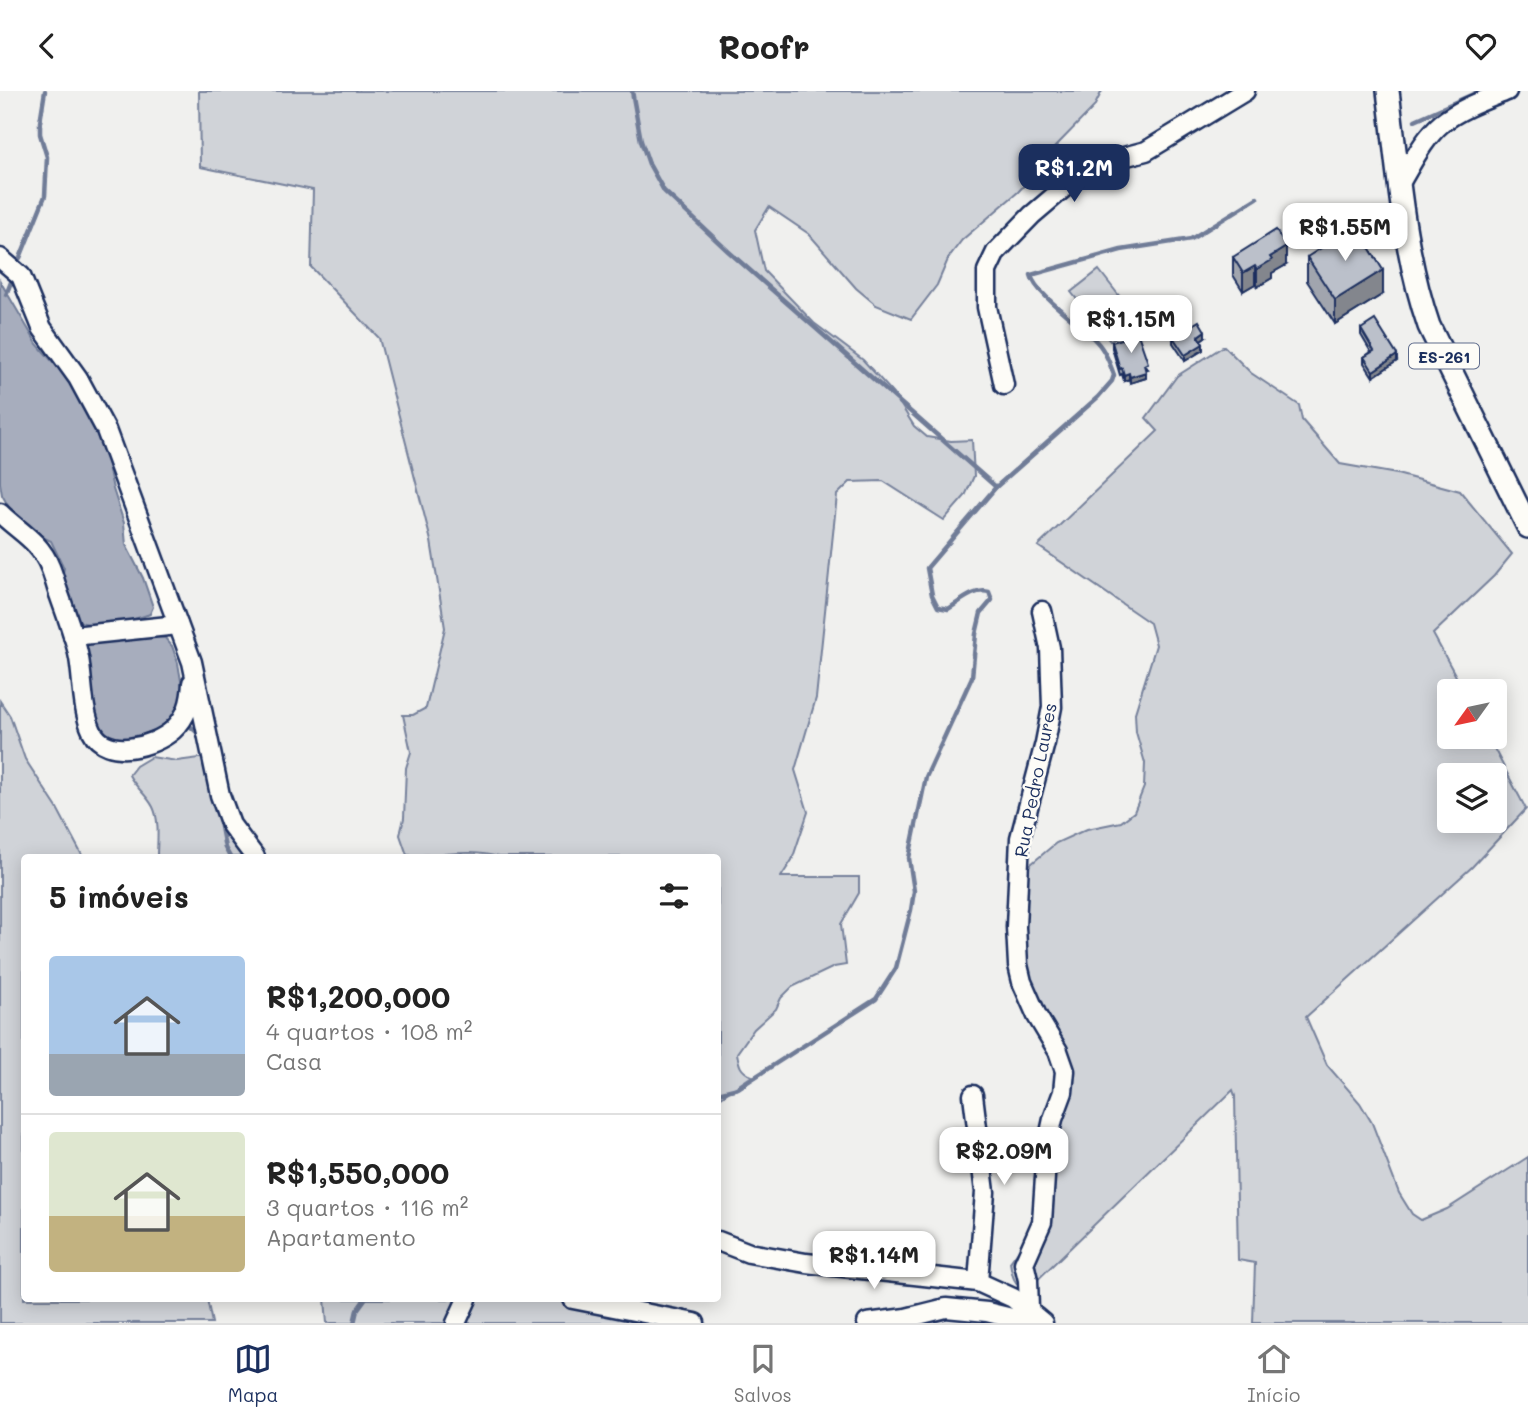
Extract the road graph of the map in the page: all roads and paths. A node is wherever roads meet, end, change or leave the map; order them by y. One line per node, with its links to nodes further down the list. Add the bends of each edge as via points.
1 (1245, 91): 6 (street, via 1146,151 1085,170 996,252 985,289)
2 (1388, 91): 4 (main road, ES-261)
3 (1507, 91): 4 (street, via 1469,106 1441,124)
4 (1400, 183): 8 (main road, ES-261, via 1412,268 1429,326)
5 (0, 258): 10 (street, via 21,276 42,328 78,378 106,430)
6 (1004, 385)
7 (0, 513): 11 (street, via 37,544 47,560)
8 (1528, 527)
9 (1042, 611): 19 (street, Rua Pedro Laures, via 1051,648 1052,707 1020,838 1017,952 1029,999 1065,1071 1047,1147 1042,1222 1024,1263)
10 (178, 625): 11 (street); 12 (street)
11 (73, 636): 12 (street, via 93,732 100,742 116,748 155,741 178,726 191,700)
12 (192, 662): 13 (street, via 220,795 231,825)
13 (253, 854)
14 (973, 1095): 16 (street, via 985,1192)
15 (721, 1242): 16 (street, via 749,1253 806,1263)
16 (978, 1282): 19 (street, via 1013,1298)
17 (466, 1302): 20 (street)
18 (588, 1302): 21 (street)
19 (1030, 1316): 22 (street, via 946,1308); 23 (street)
20 (456, 1323)
21 (695, 1323)
22 (867, 1323)
23 (1043, 1323)

